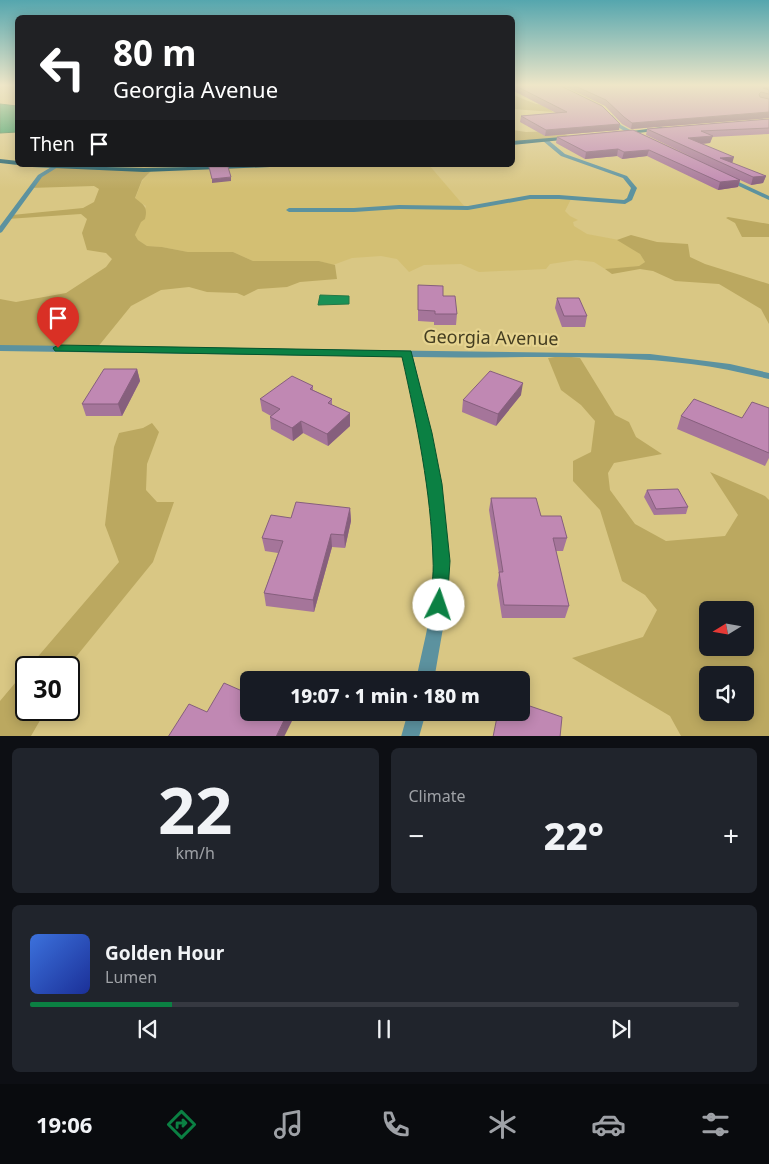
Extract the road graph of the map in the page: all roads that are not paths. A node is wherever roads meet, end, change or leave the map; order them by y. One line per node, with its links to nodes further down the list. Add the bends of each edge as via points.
1 (612, 119): 3 (street)
2 (669, 129): 3 (main road)
3 (630, 132): 4 (main road); 7 (street)
4 (613, 134)
5 (578, 137): 6 (main road)
6 (545, 140): 8 (main road); 16 (street, via 563,155 625,177 634,188 630,200 610,202 530,197 468,208)
7 (644, 140)
8 (515, 143)
9 (0, 162): 10 (main road)
10 (15, 163)
11 (54, 167): 17 (street, via 40,176)
12 (78, 167): 13 (main road, via 144,170)
13 (220, 167)
14 (724, 177): 15 (street)
15 (769, 198)
16 (289, 210)
17 (0, 231)
18 (0, 348): 19 (street, Georgia Avenue)
19 (407, 353): 20 (street, Georgia Avenue, via 658,357 722,365); 21 (street, via 434,484 442,561 439,605)
20 (769, 376)
21 (427, 671)
22 (414, 721): 23 (street)
23 (410, 736)

